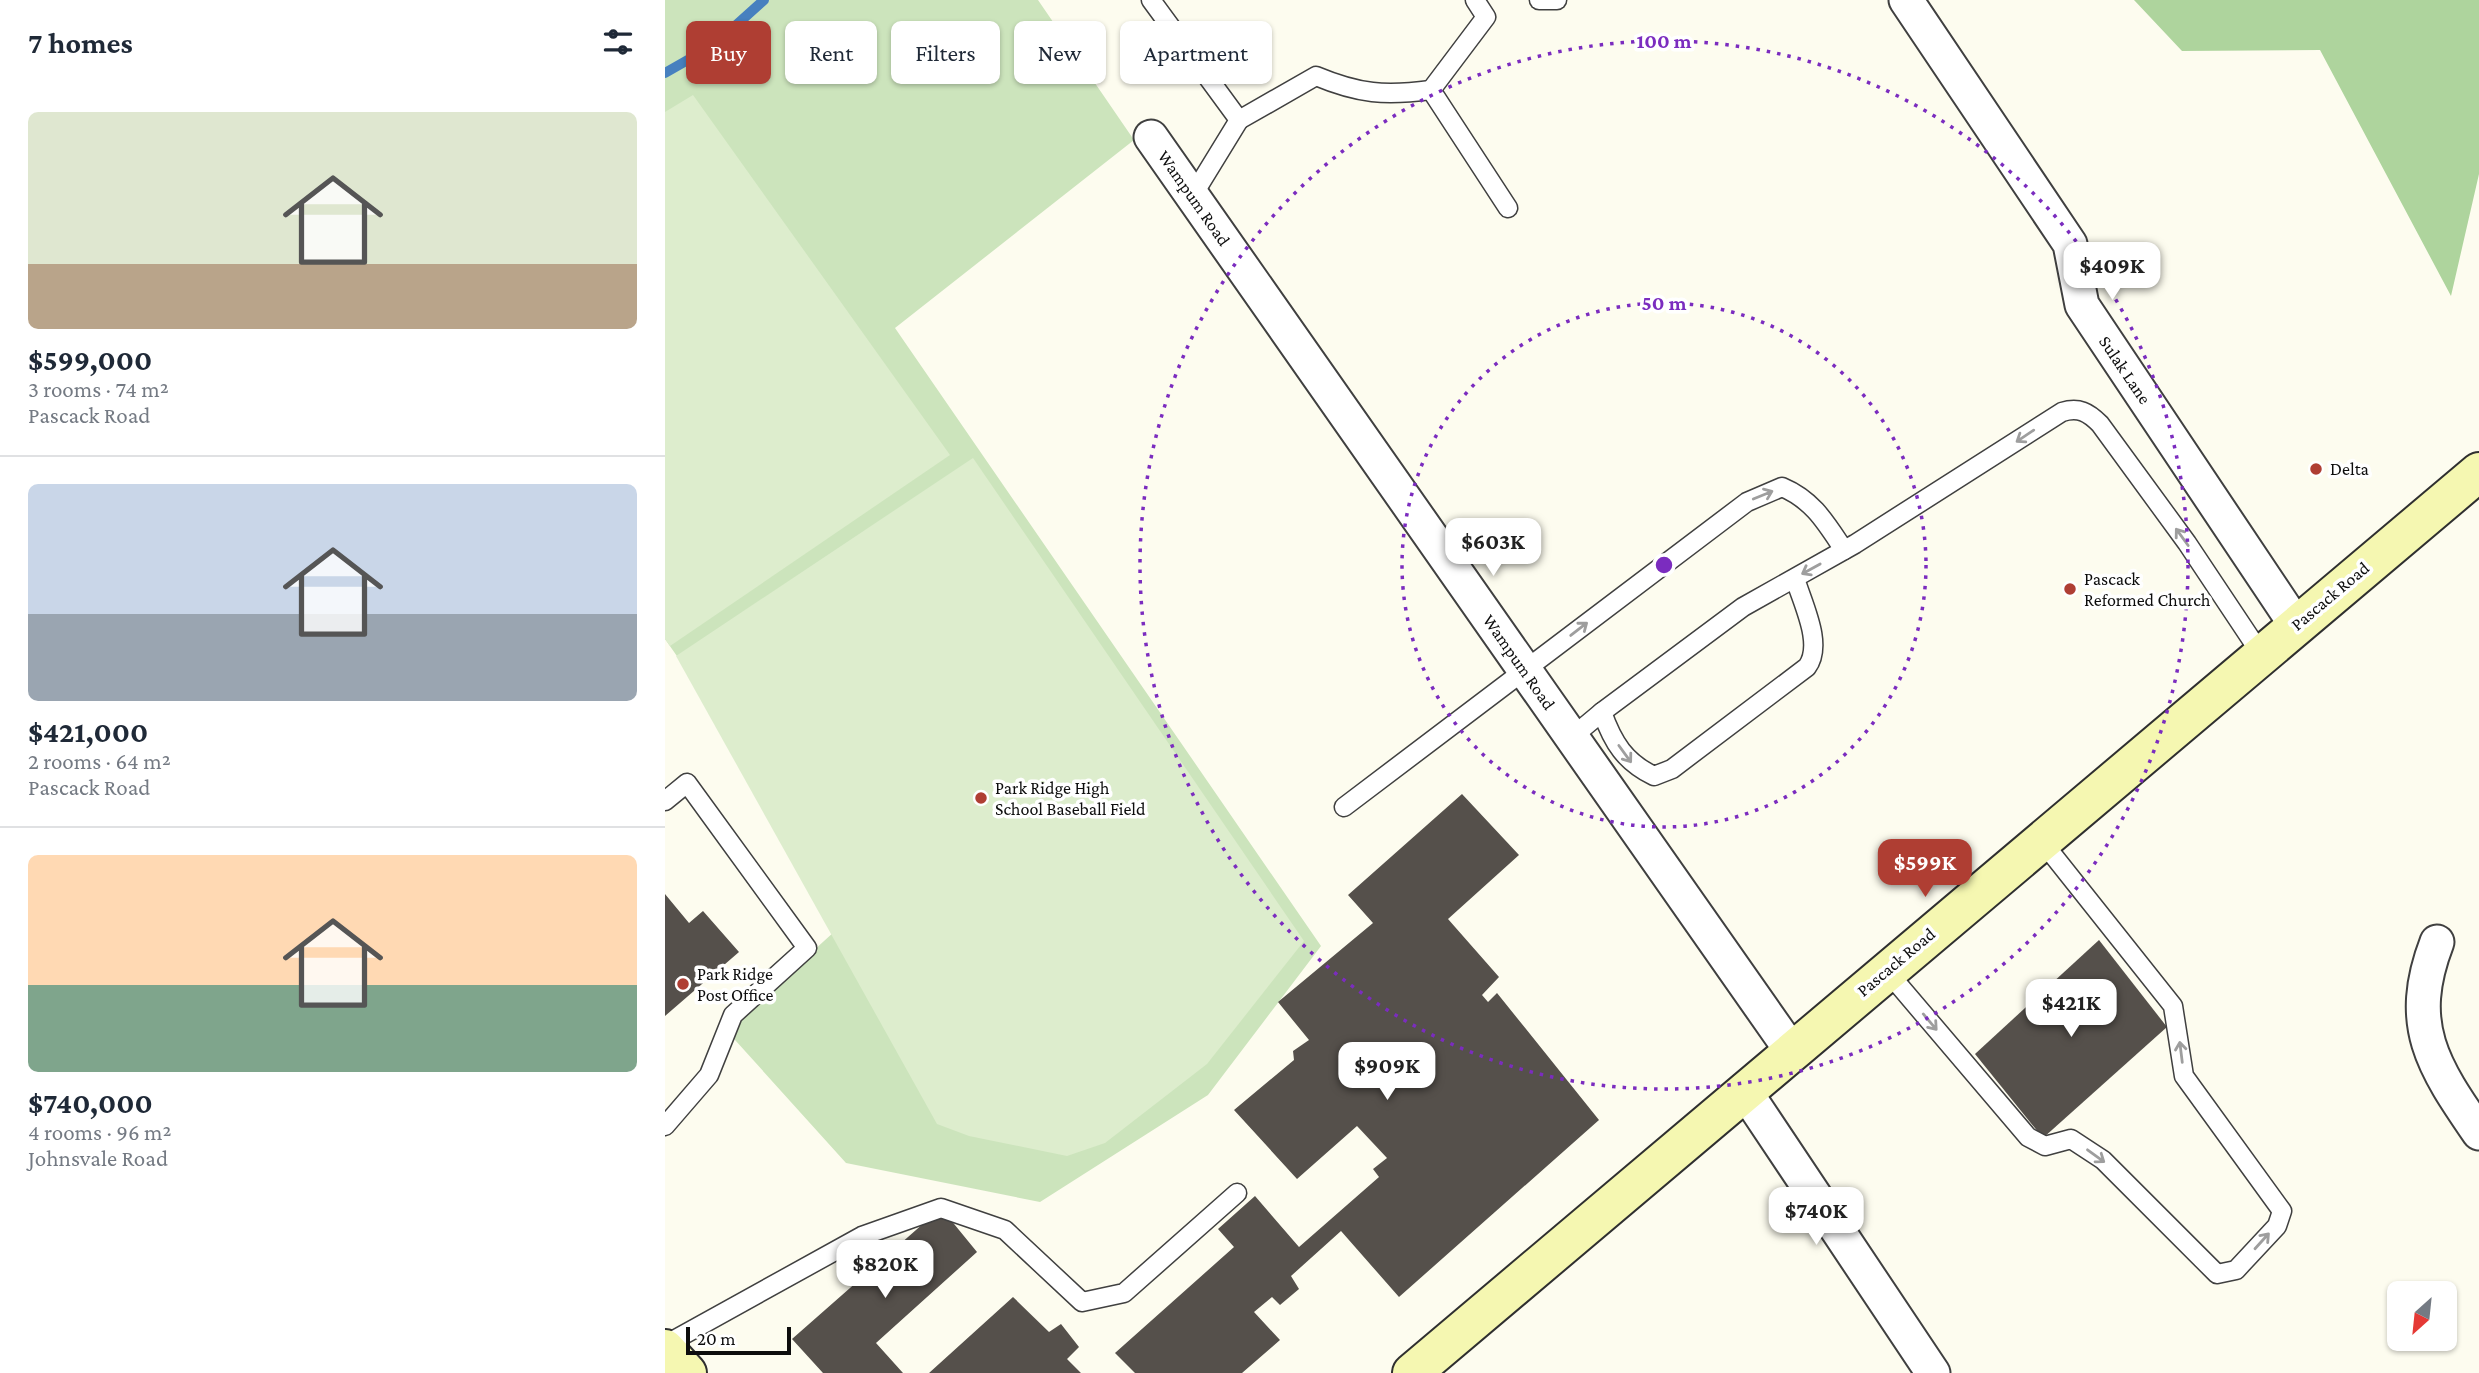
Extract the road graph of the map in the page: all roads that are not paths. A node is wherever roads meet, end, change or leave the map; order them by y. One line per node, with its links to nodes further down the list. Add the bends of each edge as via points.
1 (1151, 0): 5 (lane)
2 (1475, 0): 4 (lane, via 1486,17)
3 (1906, 0): 12 (street, Sulak Lane, via 2070,244 2082,305)
4 (1431, 90): 5 (lane, via 1390,95 1351,90 1316,76); 8 (lane)
5 (1239, 120): 7 (lane)
6 (1151, 137): 7 (street, Wampum Road)
7 (1193, 195): 14 (street, Wampum Road)
8 (1508, 208)
9 (2478, 476): 12 (street, Pascack Road)
10 (1844, 550): 11 (lane, one-way to 11); 13 (lane, one-way to 10, via 2100,424 2076,408 2062,412); 14 (lane, one-way to 10, via 1747,502 1782,488 1819,511)
11 (1795, 578): 15 (lane, via 1743,607); 15 (lane, one-way to 11, via 1634,766 1654,776 1672,769 1813,659 1814,642)
12 (2296, 625): 13 (street, Pascack Road)
13 (2261, 654): 19 (street, Pascack Road)
14 (1526, 671): 16 (street, Wampum Road); 18 (lane)
15 (1602, 712): 16 (lane)
16 (1572, 737): 22 (street, Wampum Road)
17 (665, 801): 24 (lane, via 687,783 807,948 733,1015 709,1075)
18 (1344, 807)
19 (2041, 840): 21 (street, Pascack Road); 21 (lane, one-way to 19, via 2028,1137 2045,1146 2071,1139 2103,1160 2217,1274 2236,1270 2277,1226 2282,1211 2183,1076 2173,1006)
20 (2437, 942): 25 (street, via 2428,965 2423,1004 2427,1041 2440,1076)
21 (1887, 970): 22 (street, Pascack Road)
22 (1791, 1050): 23 (street, Pascack Road)
23 (1744, 1090): 29 (street, Pascack Road); 30 (street)
24 (665, 1126)
25 (2479, 1133)
26 (1237, 1193): 27 (lane, via 1124,1293 1082,1302 1005,1230 941,1208 863,1236)
27 (665, 1347): 28 (street)
28 (687, 1373)
29 (1412, 1373)
30 (1933, 1373)

